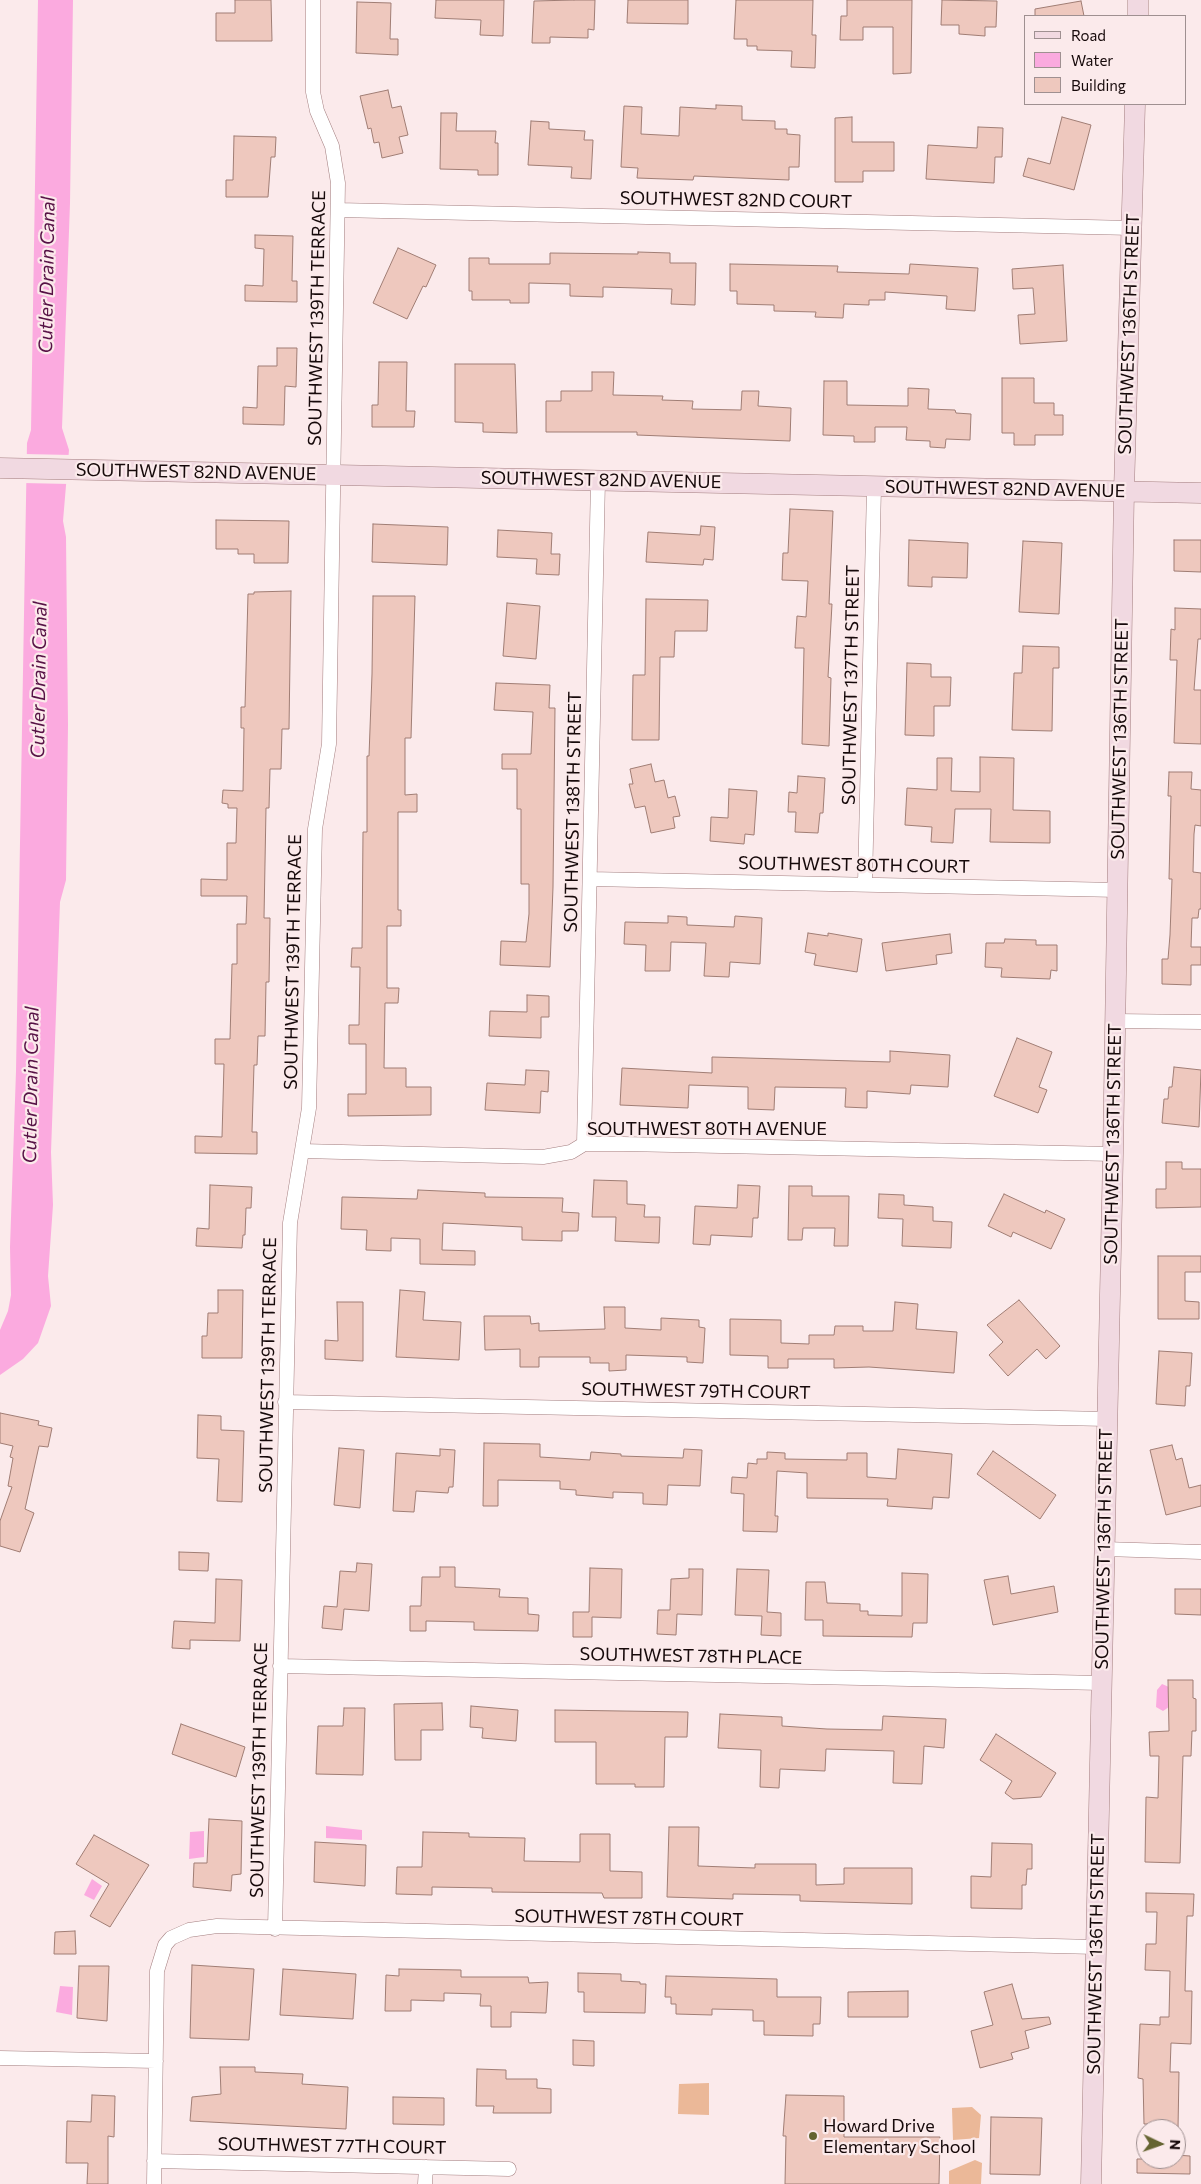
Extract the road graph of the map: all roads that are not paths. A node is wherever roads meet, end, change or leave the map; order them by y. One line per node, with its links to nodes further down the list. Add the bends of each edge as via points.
1 (313, 0): 5 (street, SOUTHWEST 139TH TERRACE, via 313,92 337,166)
2 (1138, 0): 3 (street)
3 (1138, 15)
4 (1135, 105): 6 (street, SOUTHWEST 136TH STREET)
5 (338, 210): 6 (street, SOUTHWEST 82ND COURT); 8 (street, SOUTHWEST 139TH TERRACE)
6 (1132, 228): 11 (street, SOUTHWEST 136TH STREET)
7 (6, 468): 8 (street, SOUTHWEST 82ND AVENUE)
8 (333, 475): 9 (street, SOUTHWEST 82ND AVENUE); 19 (street, SOUTHWEST 139TH TERRACE, via 329,744 315,828 309,1108)
9 (598, 480): 10 (street, SOUTHWEST 82ND AVENUE); 13 (street, SOUTHWEST 138TH STREET)
10 (874, 487): 11 (street, SOUTHWEST 82ND AVENUE); 14 (street, SOUTHWEST 137TH STREET)
11 (1124, 491): 12 (street, SOUTHWEST 82ND AVENUE); 15 (street, SOUTHWEST 136TH STREET)
12 (1201, 493)
13 (590, 879): 14 (street, SOUTHWEST 80TH COURT); 18 (street, SOUTHWEST 138TH STREET)
14 (865, 884): 15 (street, SOUTHWEST 80TH COURT)
15 (1118, 890): 16 (street, SOUTHWEST 136TH STREET)
16 (1115, 1021): 17 (street); 20 (street, SOUTHWEST 136TH STREET)
17 (1201, 1022)
18 (584, 1144): 19 (street, SOUTHWEST 80TH AVENUE, via 571,1152 543,1157); 20 (street, SOUTHWEST 80TH AVENUE)
19 (302, 1151): 21 (street, SOUTHWEST 139TH TERRACE, via 290,1223)
20 (1113, 1154): 22 (street, SOUTHWEST 136TH STREET)
21 (285, 1402): 22 (street, SOUTHWEST 79TH COURT); 25 (street, SOUTHWEST 139TH TERRACE)
22 (1107, 1418): 23 (street, SOUTHWEST 136TH STREET)
23 (1104, 1549): 24 (street); 26 (street, SOUTHWEST 136TH STREET)
24 (1201, 1552)
25 (280, 1666): 26 (street, SOUTHWEST 78TH PLACE); 27 (street, SOUTHWEST 139TH TERRACE)
26 (1102, 1683): 28 (street, SOUTHWEST 136TH STREET)
27 (275, 1929): 28 (street, SOUTHWEST 78TH COURT); 30 (street, SOUTHWEST 78TH COURT, via 202,1926 179,1933 165,1945 157,1971)
28 (1096, 1946): 36 (street, SOUTHWEST 136TH STREET)
29 (0, 2058): 30 (street)
30 (156, 2061): 31 (street)
31 (154, 2161): 32 (street, SOUTHWEST 77TH COURT); 34 (street)
32 (426, 2166): 33 (street, SOUTHWEST 77TH COURT); 35 (street)
33 (509, 2169)
34 (154, 2184)
35 (425, 2184)
36 (1091, 2184)

